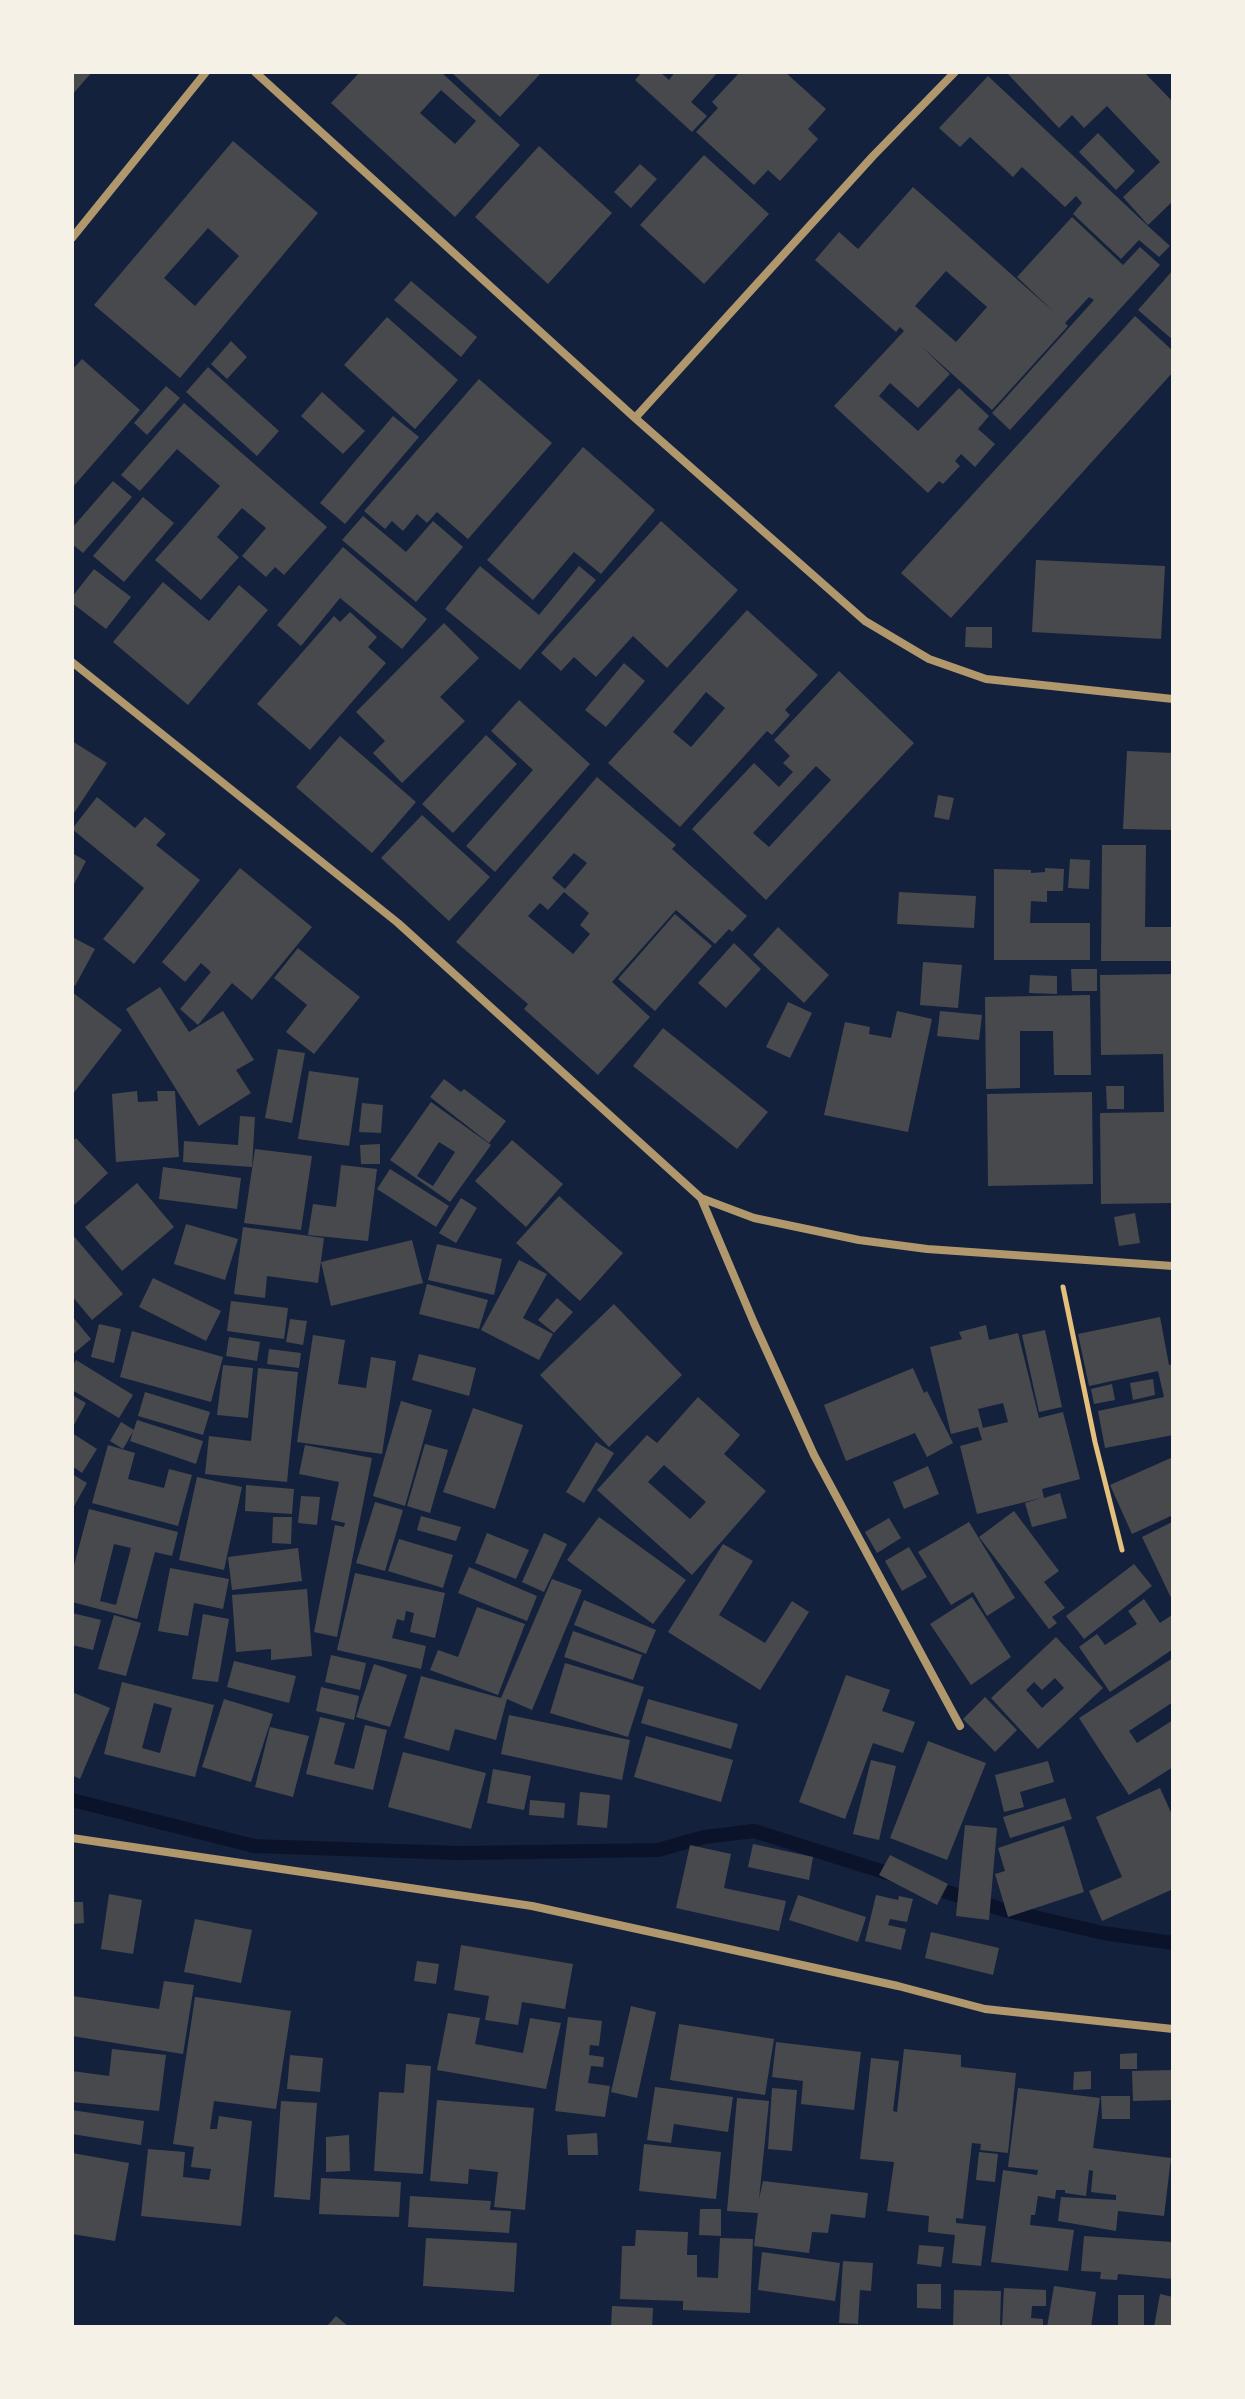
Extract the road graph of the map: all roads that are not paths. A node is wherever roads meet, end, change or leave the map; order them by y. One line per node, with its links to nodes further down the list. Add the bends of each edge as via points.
1 (206, 72): 4 (street)
2 (255, 72): 5 (street)
3 (955, 72): 5 (street)
4 (72, 238)
5 (635, 418): 7 (street, via 865,621 929,659 986,679)
6 (72, 662): 8 (street, via 398,923)
7 (1173, 699)
8 (701, 1198): 9 (street, via 754,1218 859,1240); 10 (street, via 814,1455)
9 (1173, 1266)
10 (960, 1726)
11 (72, 1838): 12 (street, via 532,1906 985,2009)
12 (1173, 2029)

